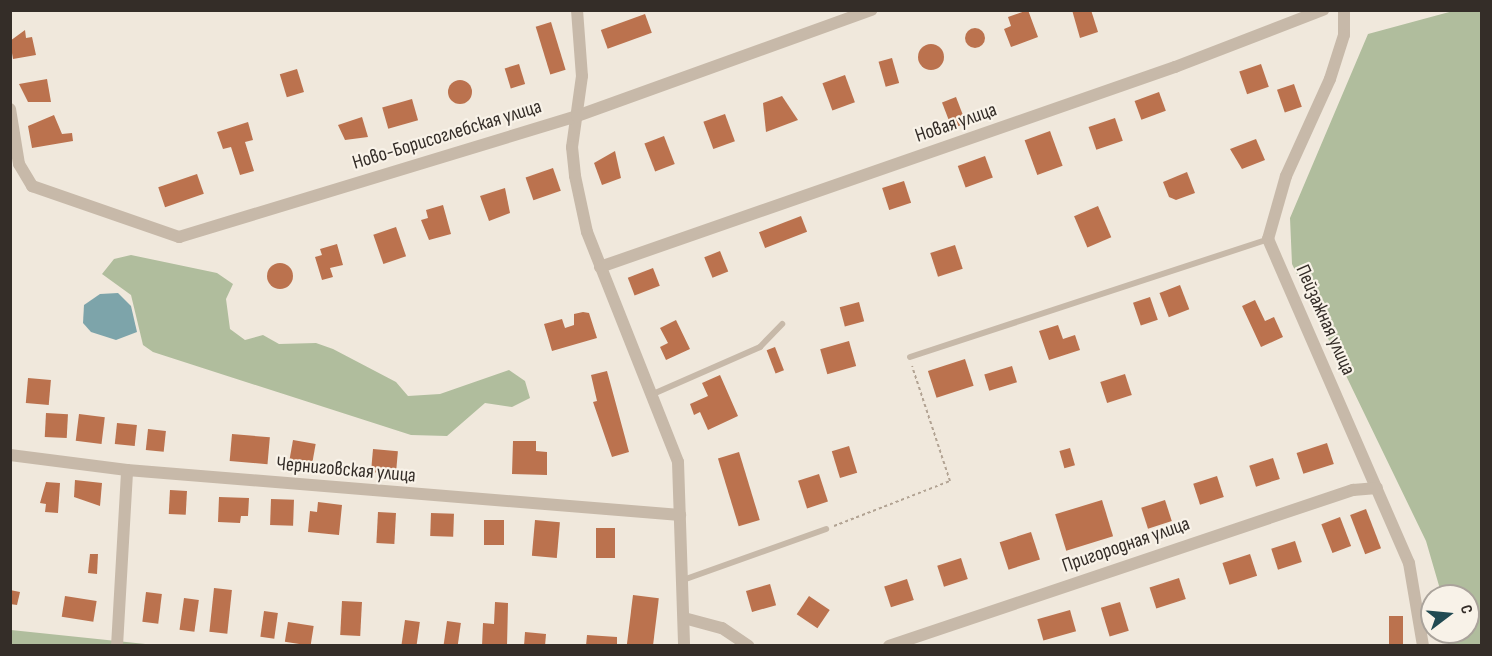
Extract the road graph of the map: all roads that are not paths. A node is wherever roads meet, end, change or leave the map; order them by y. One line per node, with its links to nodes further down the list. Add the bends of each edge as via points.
1 (577, 10): 6 (street, via 582,76)
2 (872, 10): 6 (street, Ново-Борисоглебская улица)
3 (1323, 10): 8 (street, Новая улица, via 1175,68)
4 (1344, 10): 7 (street, via 1344,34 1333,68 1282,186)
5 (10, 109): 6 (street, Ново-Борисоглебская улица, via 20,164 32,186 179,237)
6 (577, 116): 8 (street, via 574,176)
7 (1268, 239): 10 (lane); 14 (street, Пейзажная улица)
8 (600, 267): 11 (street)
9 (782, 324): 11 (lane, via 760,347)
10 (910, 357)
11 (653, 394): 15 (street, via 678,462)
12 (10, 454): 13 (street, Черниговская улица)
13 (127, 470): 15 (street, Черниговская улица); 19 (street)
14 (1377, 488): 22 (street, Пригородная улица, via 1353,490); 23 (street, Пейзажная улица, via 1409,563)
15 (680, 515): 17 (street)
16 (826, 529): 17 (lane)
17 (683, 580): 18 (street)
18 (684, 618): 20 (street); 21 (street, via 722,628)
19 (117, 645)
20 (684, 645)
21 (749, 645)
22 (889, 645)
23 (1423, 645)

